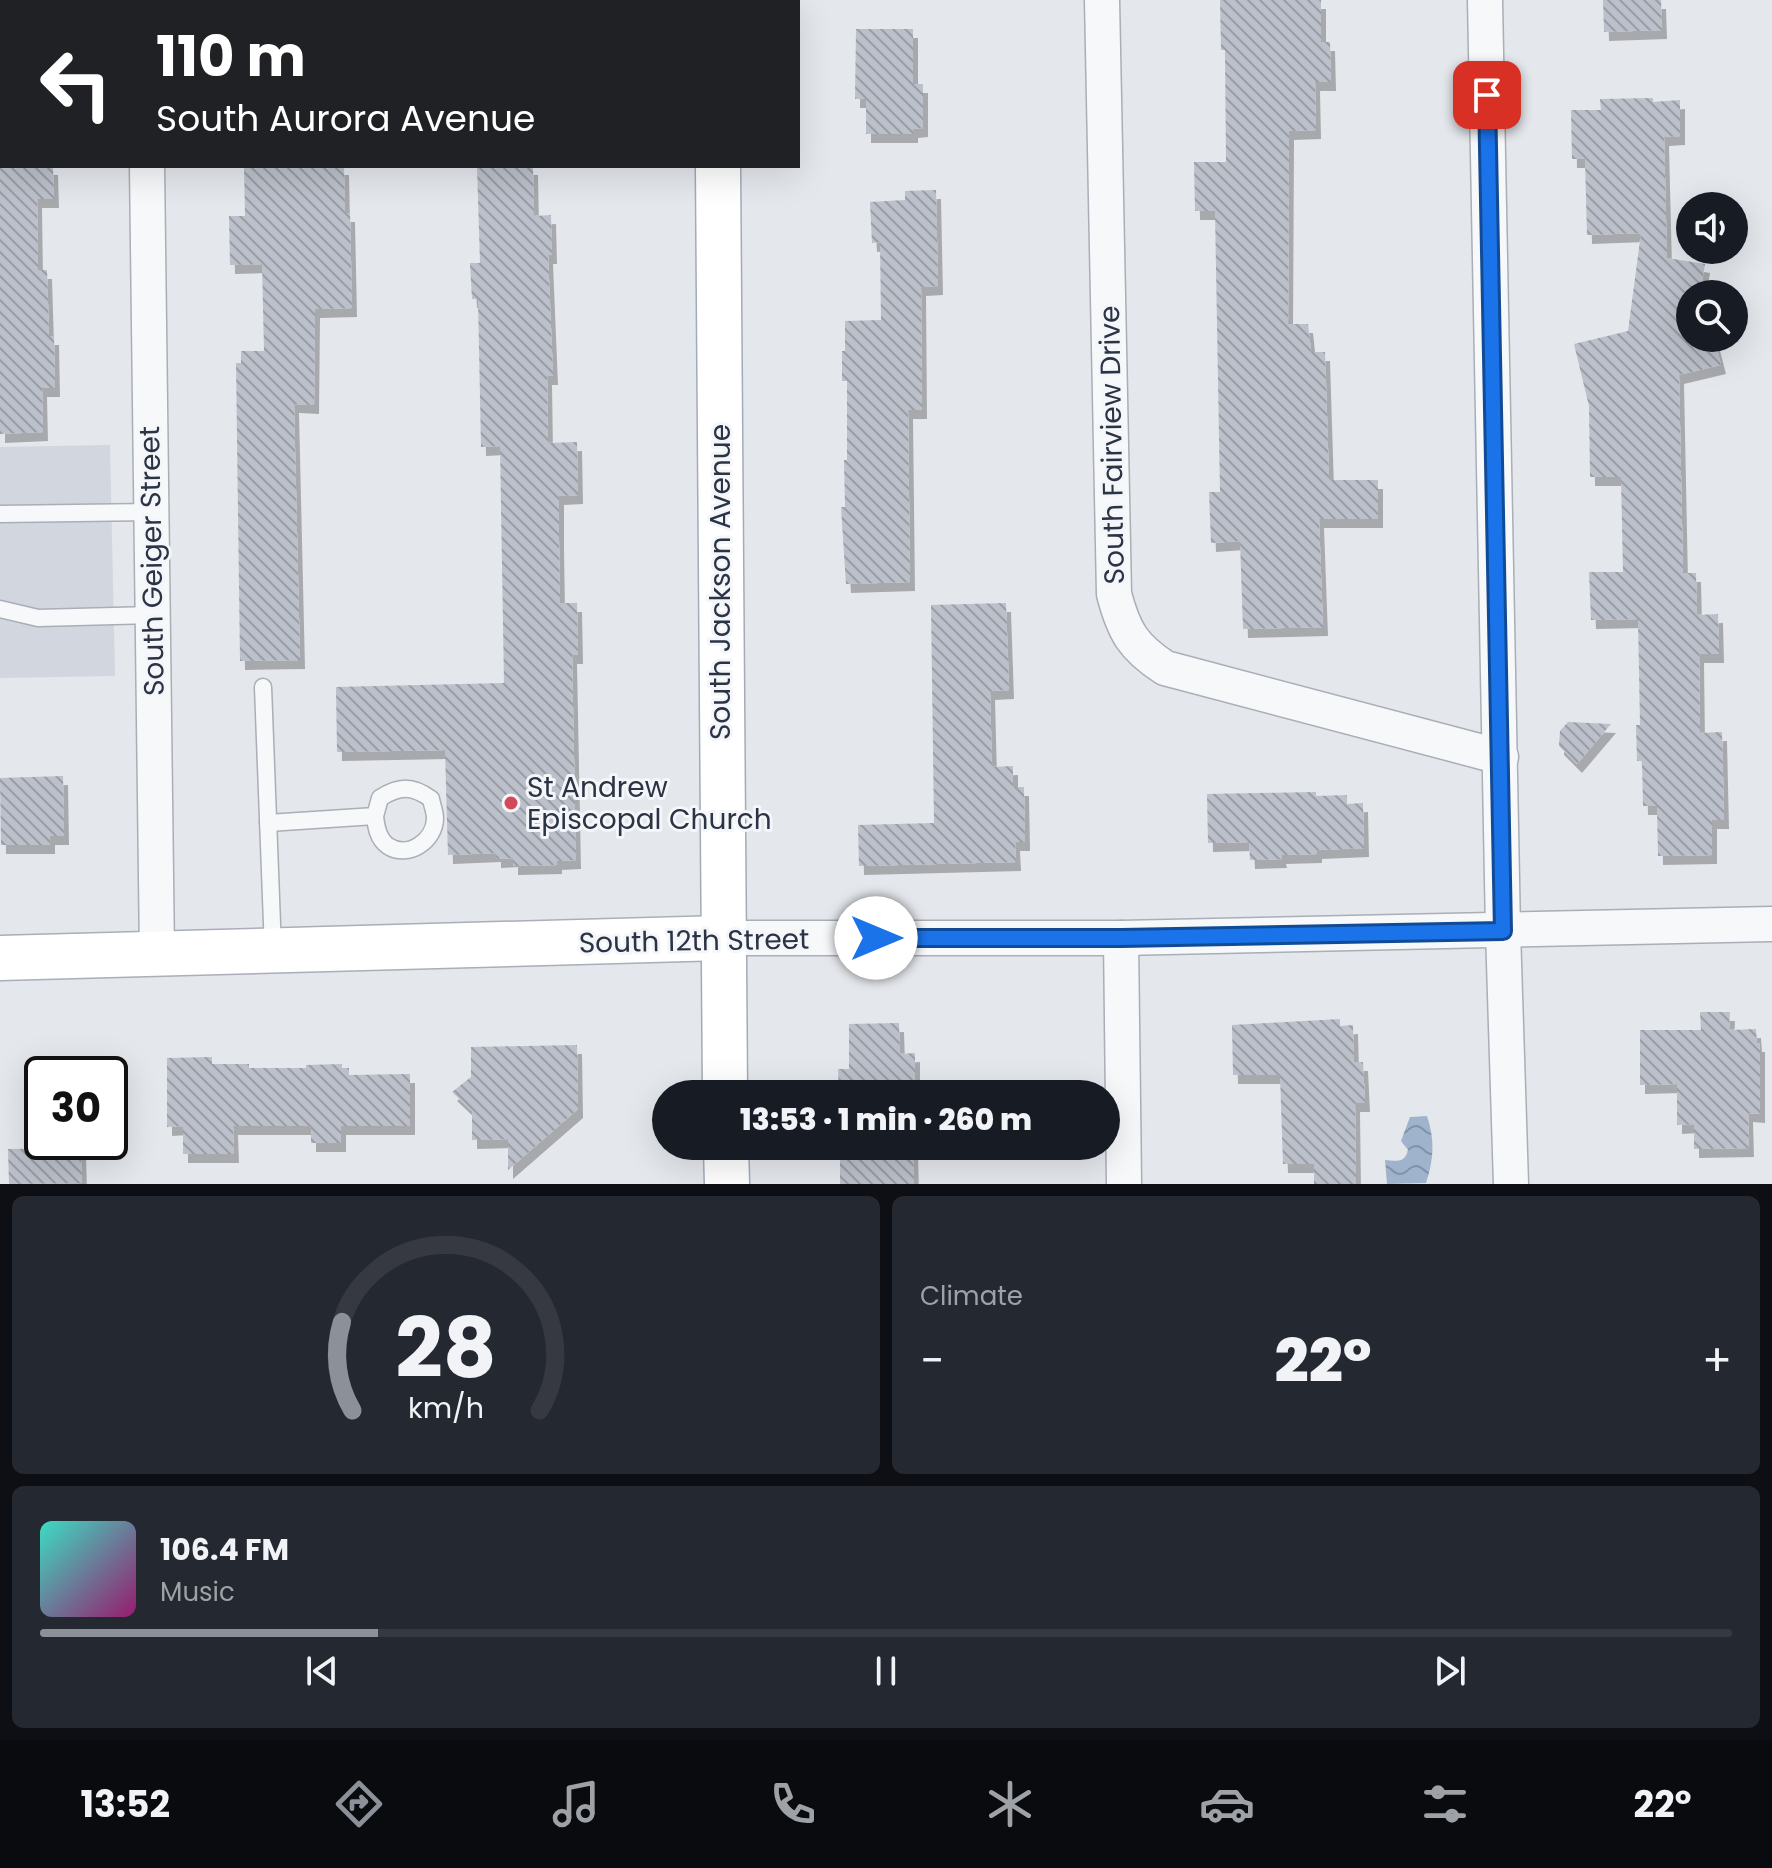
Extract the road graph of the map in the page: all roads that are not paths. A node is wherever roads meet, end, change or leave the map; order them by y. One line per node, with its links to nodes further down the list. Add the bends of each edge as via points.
1 (1102, 0): 10 (street, South Fairview Drive, via 1114,594 1122,624 1144,654 1165,668)
2 (1485, 0): 10 (street)
3 (147, 168): 5 (street, South Geiger Street)
4 (718, 168): 15 (main road, South Jackson Avenue)
5 (151, 512): 6 (lane); 8 (street, South Geiger Street)
6 (0, 514)
7 (0, 609): 8 (lane, via 38,618)
8 (153, 615): 18 (street, South Geiger Street)
9 (263, 687): 12 (lane)
10 (1501, 757): 14 (street)
11 (375, 816): 12 (lane)
12 (268, 823): 17 (lane)
13 (1772, 924): 14 (street, South 12th Street)
14 (1503, 931): 16 (street, South 12th Street); 24 (street)
15 (722, 938): 16 (street, South 12th Street); 17 (main road, South 12th Street); 20 (main road, South Jackson Avenue)
16 (1121, 938): 23 (street)
17 (273, 952): 18 (main road, South 12th Street)
18 (157, 955): 19 (main road, South 12th Street)
19 (0, 958)
20 (725, 1080)
21 (726, 1160): 22 (main road)
22 (727, 1184)
23 (1124, 1184)
24 (1511, 1184)

